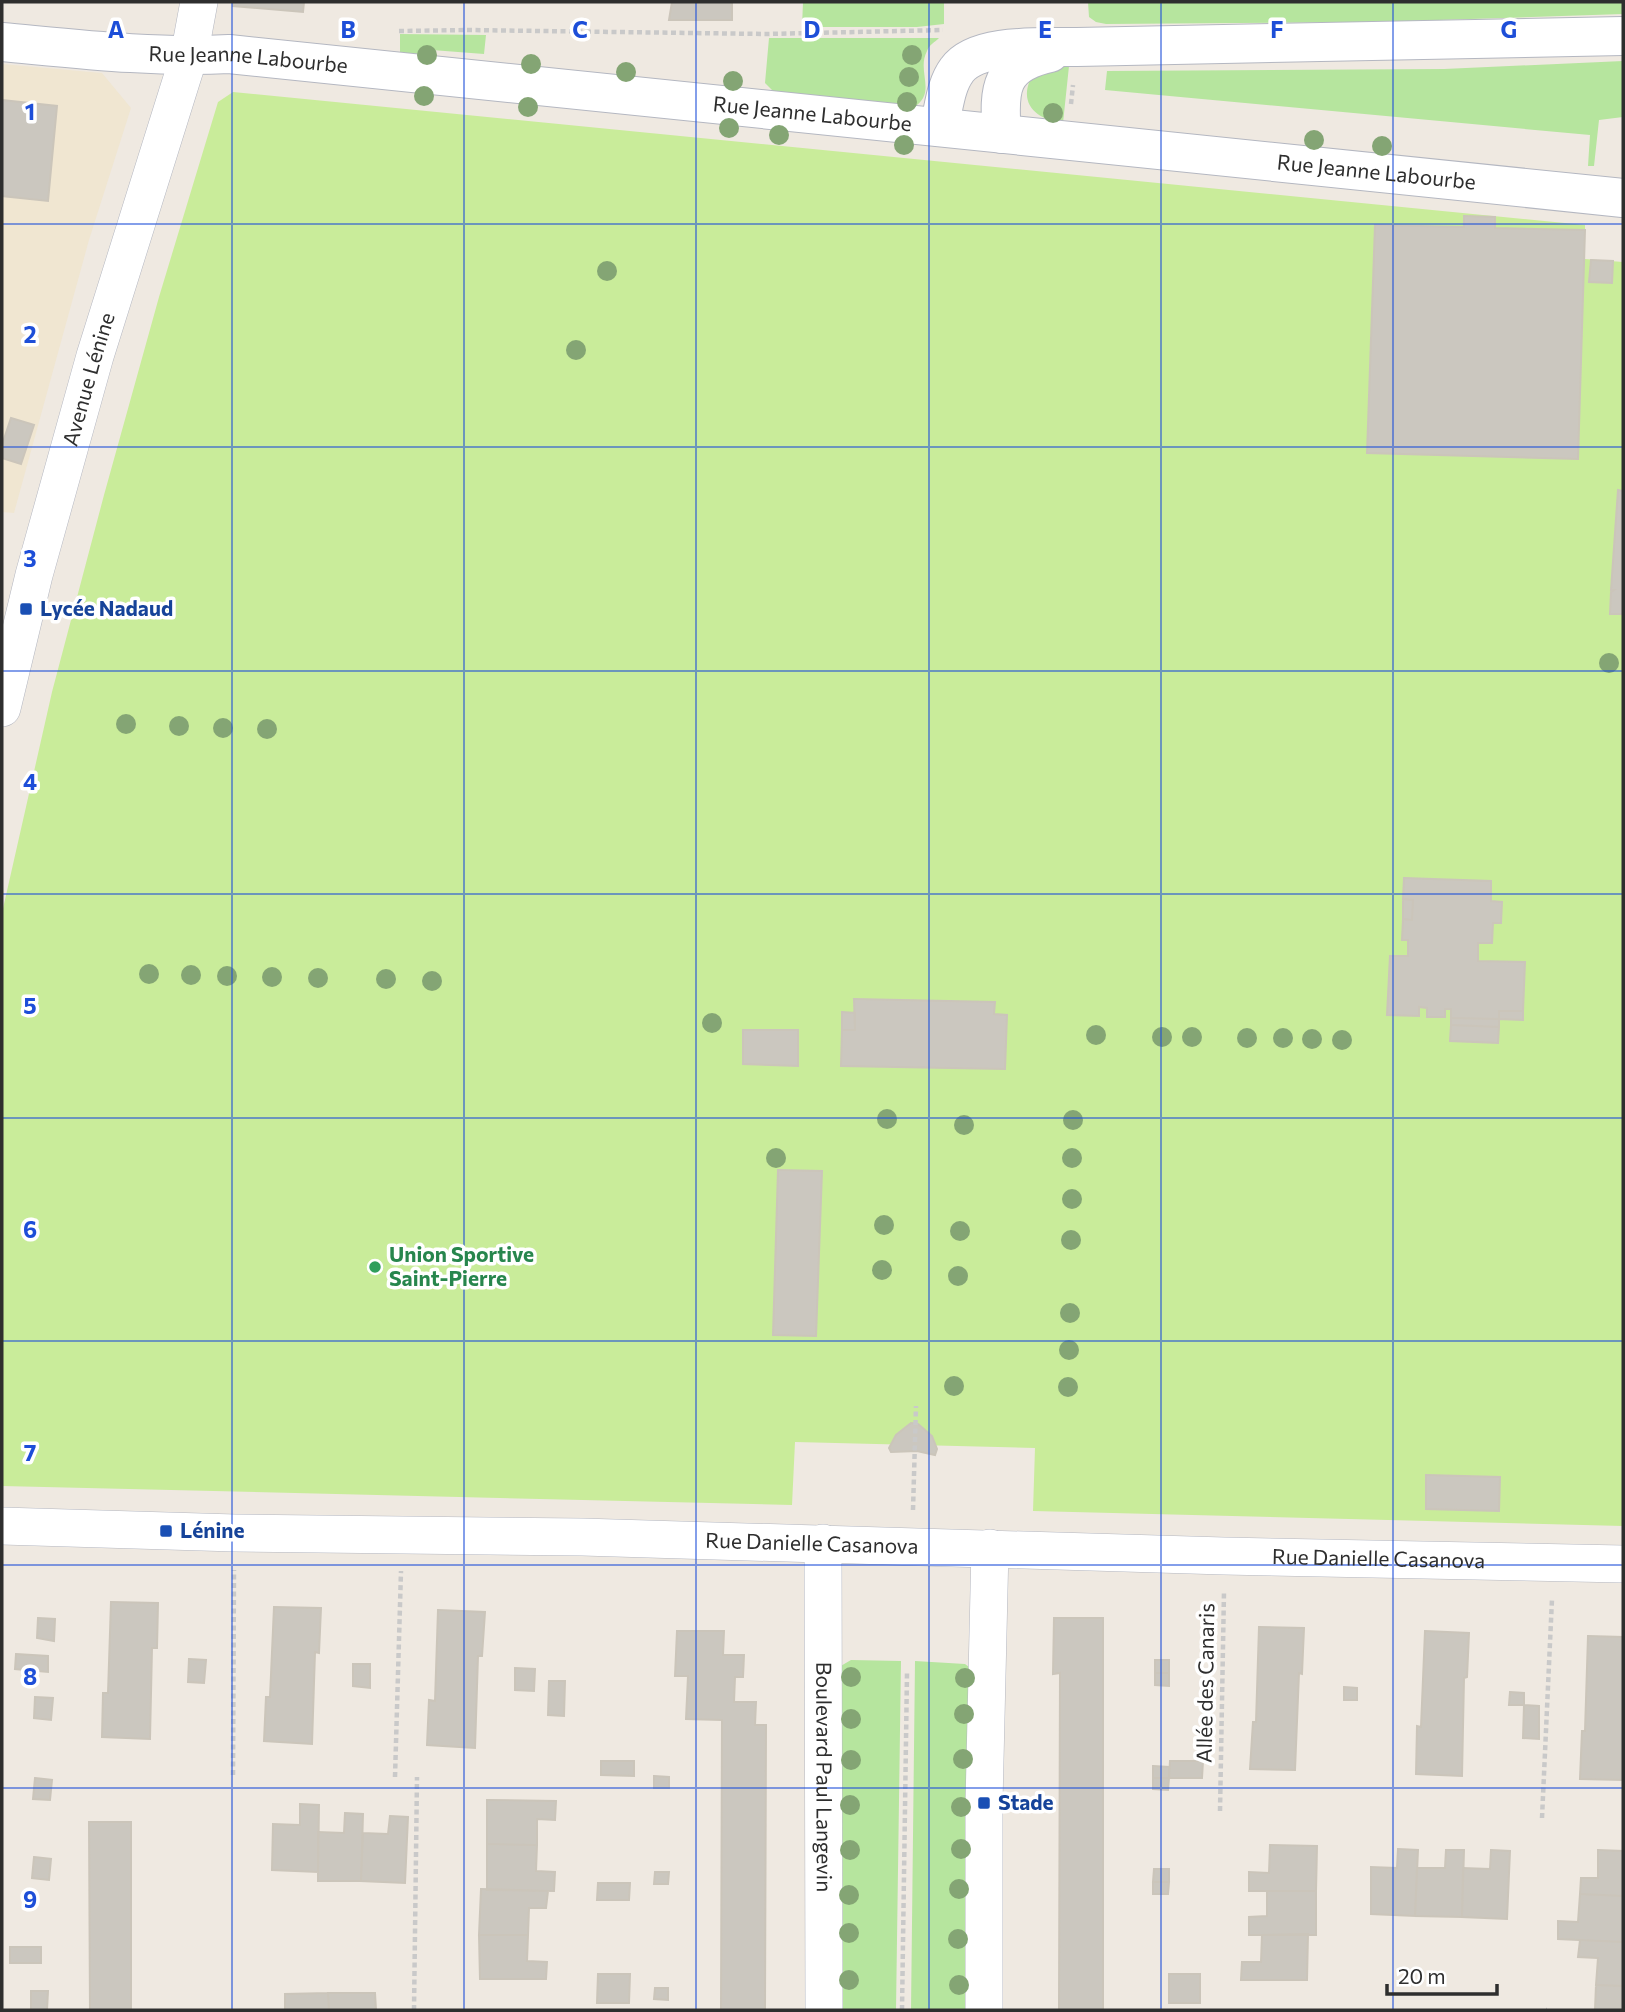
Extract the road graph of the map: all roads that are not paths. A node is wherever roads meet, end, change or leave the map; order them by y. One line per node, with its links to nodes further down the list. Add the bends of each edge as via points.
1 (199, 2): 5 (street, Avenue Lénine)
2 (1623, 36): 4 (street)
3 (2, 42): 5 (street, Rue Jeanne Labourbe)
4 (1077, 47): 6 (street, via 991,51 964,62 949,85); 7 (street, via 1037,56 1008,73 1000,96)
5 (189, 56): 6 (street, Rue Jeanne Labourbe, via 229,54); 9 (street, Avenue Lénine, via 91,369)
6 (939, 127): 7 (street, Rue Jeanne Labourbe)
7 (1002, 134): 8 (street, Rue Jeanne Labourbe)
8 (1623, 198)
9 (2, 708)
10 (2, 1526): 11 (street, Rue Danielle Casanova)
11 (823, 1543): 12 (street, Rue Danielle Casanova); 14 (street, Boulevard Paul Langevin)
12 (990, 1548): 13 (street, Rue Danielle Casanova); 15 (street)
13 (1623, 1564)
14 (824, 2010)
15 (984, 2010)

